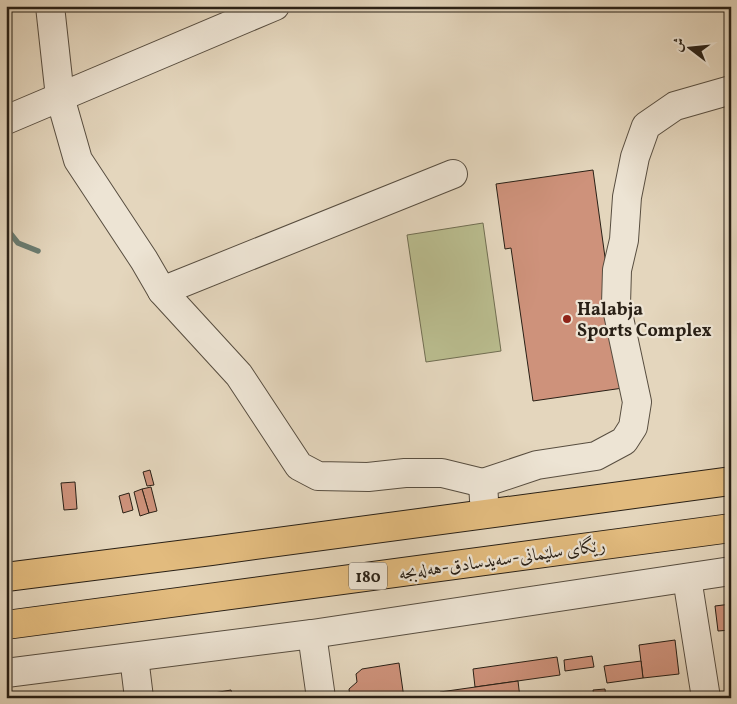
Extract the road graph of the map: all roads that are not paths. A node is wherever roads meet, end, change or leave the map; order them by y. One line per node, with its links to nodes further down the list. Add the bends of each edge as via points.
1 (50, 6): 4 (street)
2 (275, 6): 4 (street)
3 (731, 90): 9 (street, via 675,106 660,116 646,126 635,158 617,270 616,304 637,402 633,427 624,441 596,456 537,465)
4 (60, 97): 5 (street); 7 (street, via 78,160)
5 (6, 120)
6 (453, 174): 7 (street)
7 (162, 291): 9 (street, via 239,376 299,466 318,476 442,473)
8 (731, 481): 10 (highway)
9 (483, 483): 10 (street)
10 (486, 514): 13 (highway)
11 (731, 528): 15 (highway, رێگای سلێمانی-سەیدسادق-هەلەبجە / 180)
12 (731, 571): 14 (street)
13 (6, 577)
14 (687, 578): 16 (street); 21 (street)
15 (6, 625)
16 (312, 634): 17 (street); 20 (street)
17 (134, 657): 18 (street); 19 (street)
18 (6, 673)
19 (139, 698)
20 (321, 698)
21 (706, 698)

